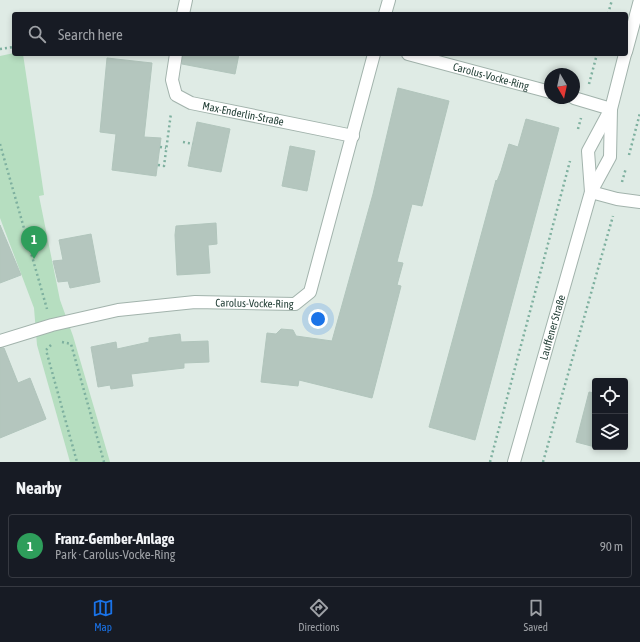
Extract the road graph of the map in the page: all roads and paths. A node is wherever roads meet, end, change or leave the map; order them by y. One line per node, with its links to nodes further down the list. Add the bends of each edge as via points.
1 (186, 0): 5 (street)
2 (388, 0): 6 (street)
3 (612, 0): 7 (path)
4 (640, 0): 8 (street, Lauffener Straße)
5 (183, 12)
6 (385, 12)
7 (609, 12)
8 (628, 45)
9 (12, 48): 10 (path)
10 (0, 49)
11 (176, 56): 17 (street, via 172,80)
12 (373, 56): 24 (street, Carolus-Vocke-Ring)
13 (415, 56): 16 (street, Carolus-Vocke-Ring)
14 (597, 56): 18 (path)
15 (625, 56): 21 (street, Lauffener Straße)
16 (544, 90)
17 (176, 95): 24 (street, Max-Enderlin-Straße, via 191,103); 29 (path)
18 (580, 97)
19 (580, 99): 21 (street)
20 (579, 104): 23 (path)
21 (611, 109): 32 (street, Lauffener Straße, via 610,158); 32 (street, Lauffener Straße, via 588,151)
22 (640, 113): 33 (path)
23 (578, 132)
24 (353, 136): 35 (street, Carolus-Vocke-Ring, via 310,292 295,304 195,302 118,310)
25 (183, 142): 27 (path)
26 (0, 144): 35 (path)
27 (193, 144)
28 (160, 147): 29 (path)
29 (166, 148): 31 (path, via 164,166)
30 (572, 154): 39 (path)
31 (158, 165)
32 (591, 192): 33 (street); 40 (street, Lauffener Straße)
33 (617, 199): 34 (street); 41 (path)
34 (640, 202)
35 (52, 325): 36 (street, Carolus-Vocke-Ring)
36 (0, 341)
37 (77, 462): 38 (path, via 46,350 56,340 70,344)
38 (104, 462)
39 (490, 462)
40 (514, 462)
41 (543, 462)

